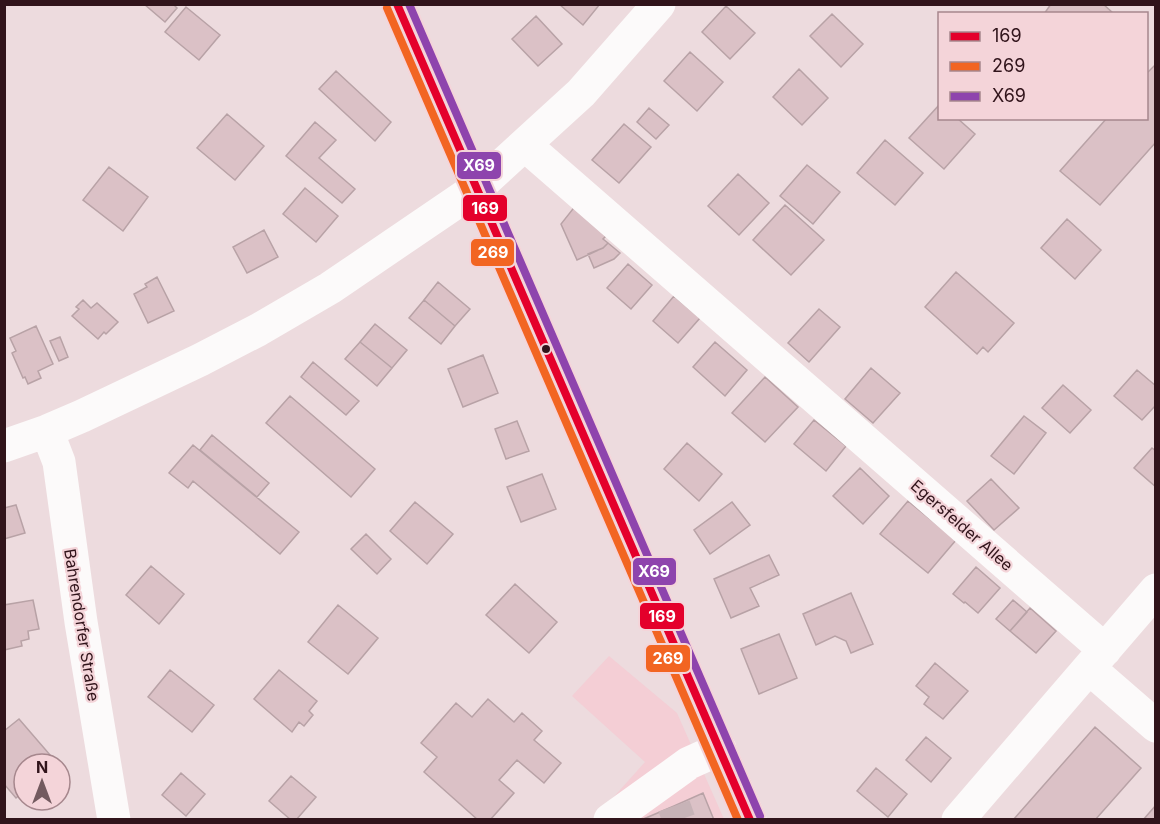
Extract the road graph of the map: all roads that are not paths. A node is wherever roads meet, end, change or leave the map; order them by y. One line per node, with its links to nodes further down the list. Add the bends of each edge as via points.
1 (397, 4): 4 (street)
2 (659, 4): 3 (street, via 581,93)
3 (525, 145): 4 (street); 8 (street, Egersfelder Allee, via 820,401)
4 (477, 188): 5 (street, via 330,288 258,330); 10 (street)
5 (47, 431): 6 (street); 11 (street, Bahrendorfer Straße, via 59,462)
6 (4, 447)
7 (1155, 590): 8 (street)
8 (1097, 659): 9 (street, Egersfelder Allee); 14 (street)
9 (1155, 726)
10 (720, 749): 12 (street, via 689,763 669,794); 13 (street)
11 (114, 819)
12 (610, 819)
13 (750, 819)
14 (958, 819)

